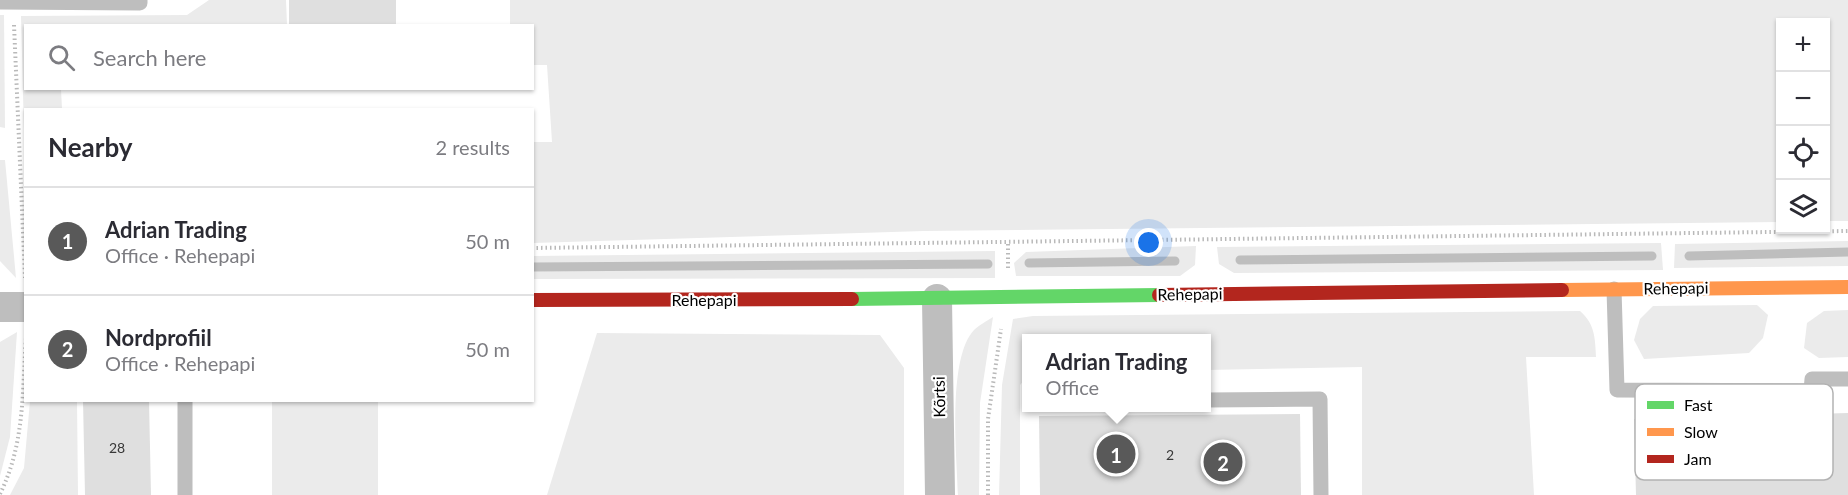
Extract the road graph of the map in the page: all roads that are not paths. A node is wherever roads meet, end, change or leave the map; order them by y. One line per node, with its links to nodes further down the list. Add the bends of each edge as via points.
1 (140, 0): 2 (lane)
2 (7, 2)
3 (1848, 287): 4 (street, Rehepapi)
4 (1614, 289): 5 (street, Rehepapi); 11 (lane, via 1617,390)
5 (937, 299): 6 (street, Rehepapi); 15 (street, Kõrtsi)
6 (534, 300)
7 (24, 307): 8 (street)
8 (0, 308)
9 (1848, 379): 10 (lane, via 1812,379)
10 (1812, 384)
11 (1635, 390)
12 (1211, 400): 16 (lane, via 1320,399)
13 (185, 402): 14 (lane)
14 (185, 495)
15 (940, 495)
16 (1321, 495)

